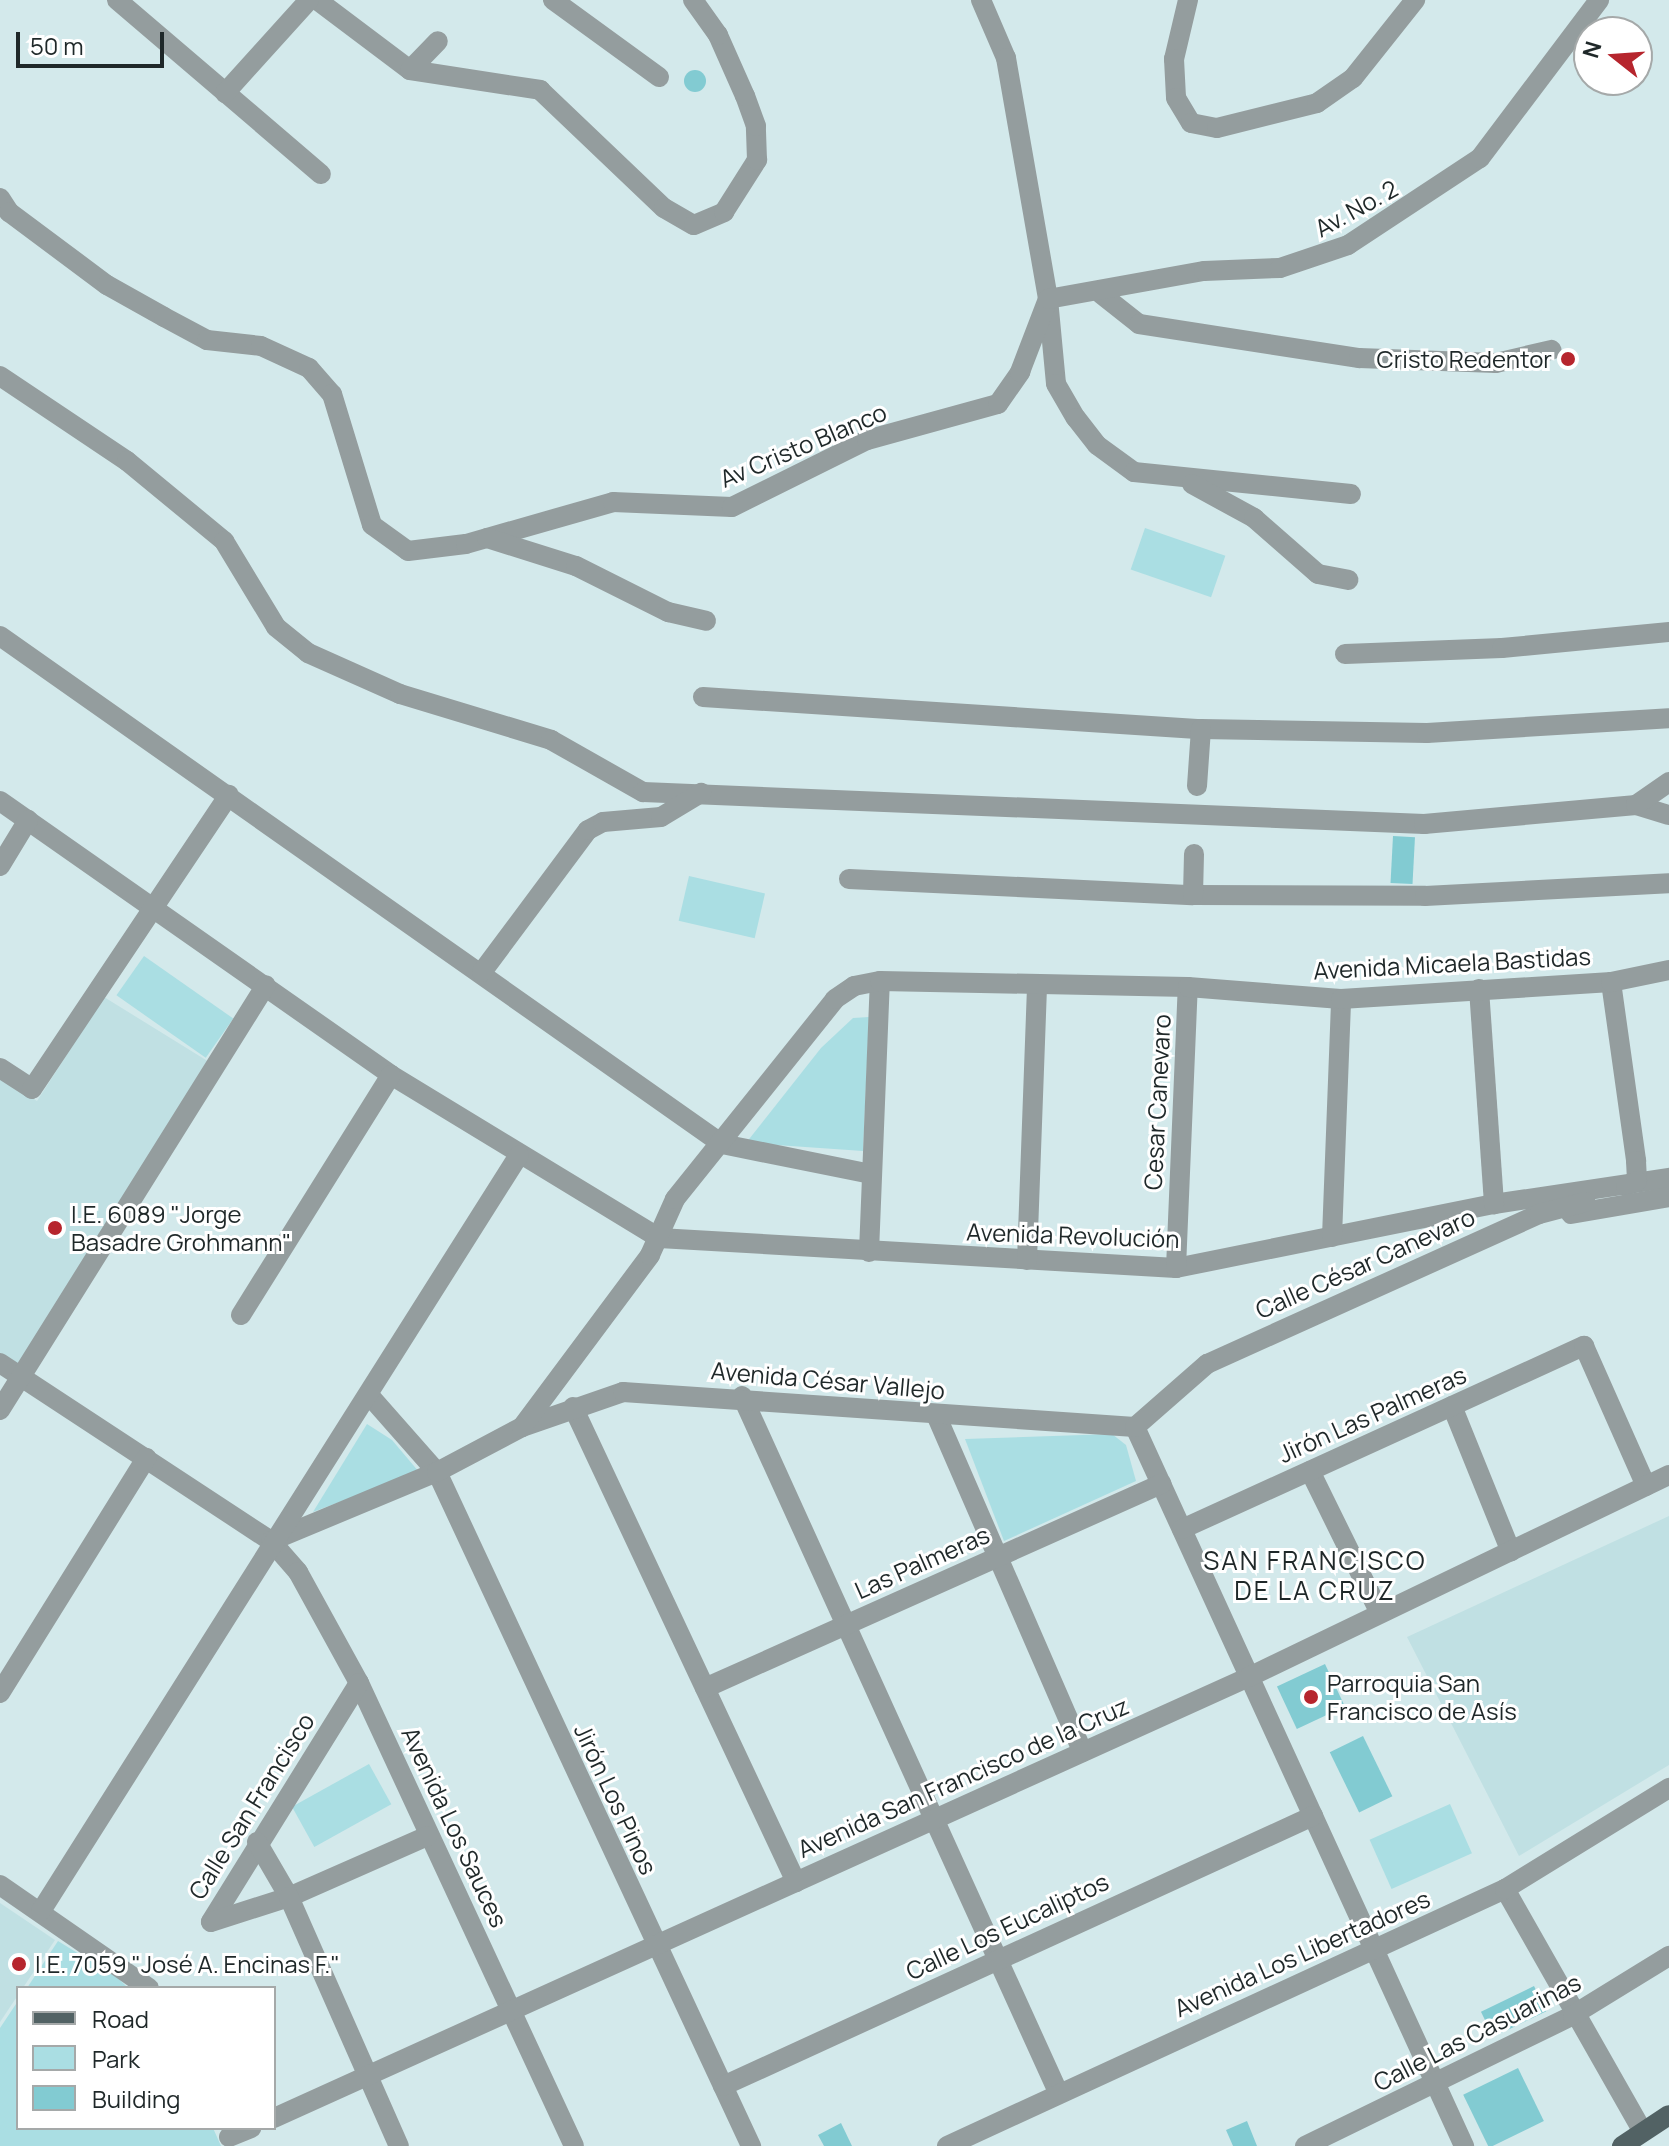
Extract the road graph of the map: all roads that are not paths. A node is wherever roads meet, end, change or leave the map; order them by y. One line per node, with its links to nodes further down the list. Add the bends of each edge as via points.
1 (117, 0): 13 (street)
2 (309, 0): 13 (street)
3 (317, 0): 11 (street)
4 (553, 0): 12 (street)
5 (693, 0): 11 (street, via 718,35 745,96 756,126 757,160 724,212 694,225 664,208 540,90)
6 (981, 0): 17 (street, via 1006,58)
7 (1188, 0): 8 (street, via 1174,59 1176,98 1191,123 1217,128 1317,103 1353,78)
8 (1415, 0)
9 (1599, 0): 16 (street, Av. No. 2, via 1480,158 1348,245 1280,268 1204,271)
10 (438, 41): 11 (street)
11 (410, 70)
12 (659, 77)
13 (225, 93): 14 (street)
14 (321, 174)
15 (0, 198): 22 (street, Av Cristo Blanco, via 9,212 107,285 207,340 261,346 309,368 332,394 372,525 408,551)
16 (1101, 294): 17 (street, Av. No. 2); 18 (street, via 1139,324 1359,358 1496,363)
17 (1048, 299): 20 (street, via 1056,384 1076,418 1097,445 1134,472); 22 (street, Av Cristo Blanco, via 1020,372 998,404 867,440 732,507 613,502)
18 (1551, 350)
19 (0, 376): 33 (street, via 127,461 224,541 276,627 308,653 400,694 551,740 643,792)
20 (1181, 479): 21 (street); 23 (street, via 1254,518 1318,574)
21 (1351, 494)
22 (476, 541): 24 (street, via 576,566 668,612)
23 (1348, 580)
24 (706, 621)
25 (1669, 632): 27 (street, via 1502,648)
26 (0, 636): 34 (street)
27 (1345, 654)
28 (703, 697): 30 (street)
29 (1669, 718): 30 (street, via 1427,733)
30 (1201, 729): 32 (street)
31 (1669, 782): 36 (street)
32 (1197, 786)
33 (701, 793): 36 (street, via 1424,824); 46 (street, via 661,817 603,822 588,830)
34 (229, 795): 44 (street); 46 (street)
35 (0, 801): 38 (street)
36 (1636, 805): 37 (street)
37 (1669, 815)
38 (28, 820): 40 (street); 44 (street)
39 (1194, 854): 43 (street)
40 (0, 866)
41 (849, 879): 43 (street)
42 (1669, 883): 43 (street, via 1425,896)
43 (1193, 895)
44 (154, 905): 50 (street); 54 (street, via 32,1089)
45 (1669, 970): 48 (street, Avenida Micaela Bastidas)
46 (482, 972): 56 (street)
47 (880, 981): 49 (street, Avenida Micaela Bastidas); 56 (street, Avenida Micaela Bastidas, via 854,986 835,999); 58 (street)
48 (1611, 982): 52 (street, Avenida Micaela Bastidas); 60 (street)
49 (1037, 984): 51 (street, Avenida Micaela Bastidas); 67 (street)
50 (266, 985): 55 (street); 71 (street)
51 (1188, 987): 53 (street, Avenida Micaela Bastidas); 68 (street, Cesar Canevaro)
52 (1479, 989): 53 (street, Avenida Micaela Bastidas); 62 (street)
53 (1341, 999): 64 (street)
54 (0, 1068)
55 (391, 1075): 57 (street); 69 (street)
56 (722, 1144): 58 (street); 65 (street, Avenida Micaela Bastidas, via 675,1199)
57 (519, 1155): 65 (street); 72 (street)
58 (871, 1174): 66 (street)
59 (1669, 1178): 60 (street, Avenida Revolución)
60 (1637, 1181): 62 (street, Avenida Revolución); 63 (street, Calle César Canevaro)
61 (1669, 1197): 63 (street)
62 (1494, 1204): 64 (street, Avenida Revolución)
63 (1511, 1226): 79 (street, Calle César Canevaro, via 1207,1364)
64 (1332, 1237): 68 (street, Avenida Revolución)
65 (659, 1238): 66 (street, Avenida Revolución); 78 (street, Avenida Micaela Bastidas)
66 (869, 1252): 67 (street, Avenida Revolución)
67 (1027, 1260): 68 (street, Avenida Revolución)
68 (1176, 1268)
69 (241, 1315)
70 (0, 1363): 71 (street, Avenida Los Sauces)
71 (20, 1377): 76 (street); 80 (street, Avenida Los Sauces)
72 (369, 1395): 82 (street, Jirón Los Pinos); 87 (street)
73 (742, 1396): 75 (street, Avenida César Vallejo, via 623,1392); 77 (street, Avenida César Vallejo); 91 (street)
74 (1452, 1406): 81 (street, Jirón Las Palmeras); 85 (street, Jirón Las Palmeras, via 1584,1346); 88 (street)
75 (573, 1407): 78 (street, Avenida César Vallejo); 94 (street)
76 (0, 1410)
77 (937, 1417): 79 (street, Avenida César Vallejo); 89 (street)
78 (522, 1427): 82 (street, Avenida César Vallejo)
79 (1135, 1427): 84 (street)
80 (146, 1458): 87 (street, Avenida Los Sauces); 95 (street)
81 (1310, 1471): 86 (street, Jirón Las Palmeras); 90 (street)
82 (437, 1472): 87 (street, Avenida César Vallejo); 107 (street, Jirón Los Pinos)
83 (1669, 1475): 85 (street, Avenida San Francisco de la Cruz)
84 (1161, 1484): 86 (street); 89 (street, Las Palmeras)
85 (1646, 1486): 88 (street, Avenida San Francisco de la Cruz)
86 (1182, 1529): 92 (street)
87 (271, 1541): 93 (street, Avenida Los Sauces, via 298,1572); 106 (street)
88 (1511, 1552): 90 (street, Avenida San Francisco de la Cruz)
89 (998, 1557): 91 (street, Las Palmeras); 96 (street)
90 (1379, 1611): 92 (street, Avenida San Francisco de la Cruz)
91 (843, 1626): 94 (street, Las Palmeras); 99 (street)
92 (1249, 1677): 96 (street, Avenida San Francisco de la Cruz); 98 (street)
93 (359, 1683): 100 (street, Avenida Los Sauces); 101 (street, Calle San Francisco)
94 (705, 1688): 102 (street)
95 (0, 1693)
96 (1083, 1752): 99 (street, Avenida San Francisco de la Cruz)
97 (1669, 1788): 104 (street, Avenida Los Libertadores)
98 (1313, 1816): 108 (street); 110 (street, Calle Los Eucaliptos)
99 (933, 1819): 102 (street, Avenida San Francisco de la Cruz); 110 (street)
100 (427, 1836): 105 (street, Calle San Francisco); 112 (street, Avenida Los Sauces)
101 (257, 1842): 105 (street); 105 (street, Calle San Francisco, via 211,1922)
102 (796, 1882): 107 (street, Avenida San Francisco de la Cruz)
103 (0, 1885): 106 (street)
104 (1505, 1889): 108 (street, Avenida Los Libertadores); 113 (street)
105 (289, 1897): 114 (street)
106 (41, 1911): 111 (street)
107 (653, 1946): 112 (street, Avenida San Francisco de la Cruz); 115 (street, Jirón Los Pinos)
108 (1374, 1950): 116 (street); 117 (street, Avenida Los Libertadores)
109 (1669, 1956): 113 (street, Calle Las Casuarinas)
110 (998, 1958): 115 (street, Calle Los Eucaliptos); 117 (street)
111 (146, 1986)
112 (512, 2009): 114 (street, Avenida San Francisco de la Cruz); 122 (street, Avenida Los Sauces)
113 (1573, 2015): 116 (street, Calle Las Casuarinas); 120 (street)
114 (369, 2077): 119 (street, Avenida San Francisco de la Cruz); 121 (street)
115 (723, 2086): 123 (street, Jirón Los Pinos)
116 (1437, 2086): 125 (street, Calle Las Casuarinas); 126 (street)
117 (1058, 2092): 124 (street, Avenida Los Libertadores)
118 (1669, 2115): 120 (main road)
119 (276, 2117)
120 (1643, 2132): 127 (main road)
121 (399, 2146)
122 (574, 2146)
123 (751, 2146)
124 (947, 2146)
125 (1305, 2146)
126 (1464, 2146)
127 (1622, 2146)

